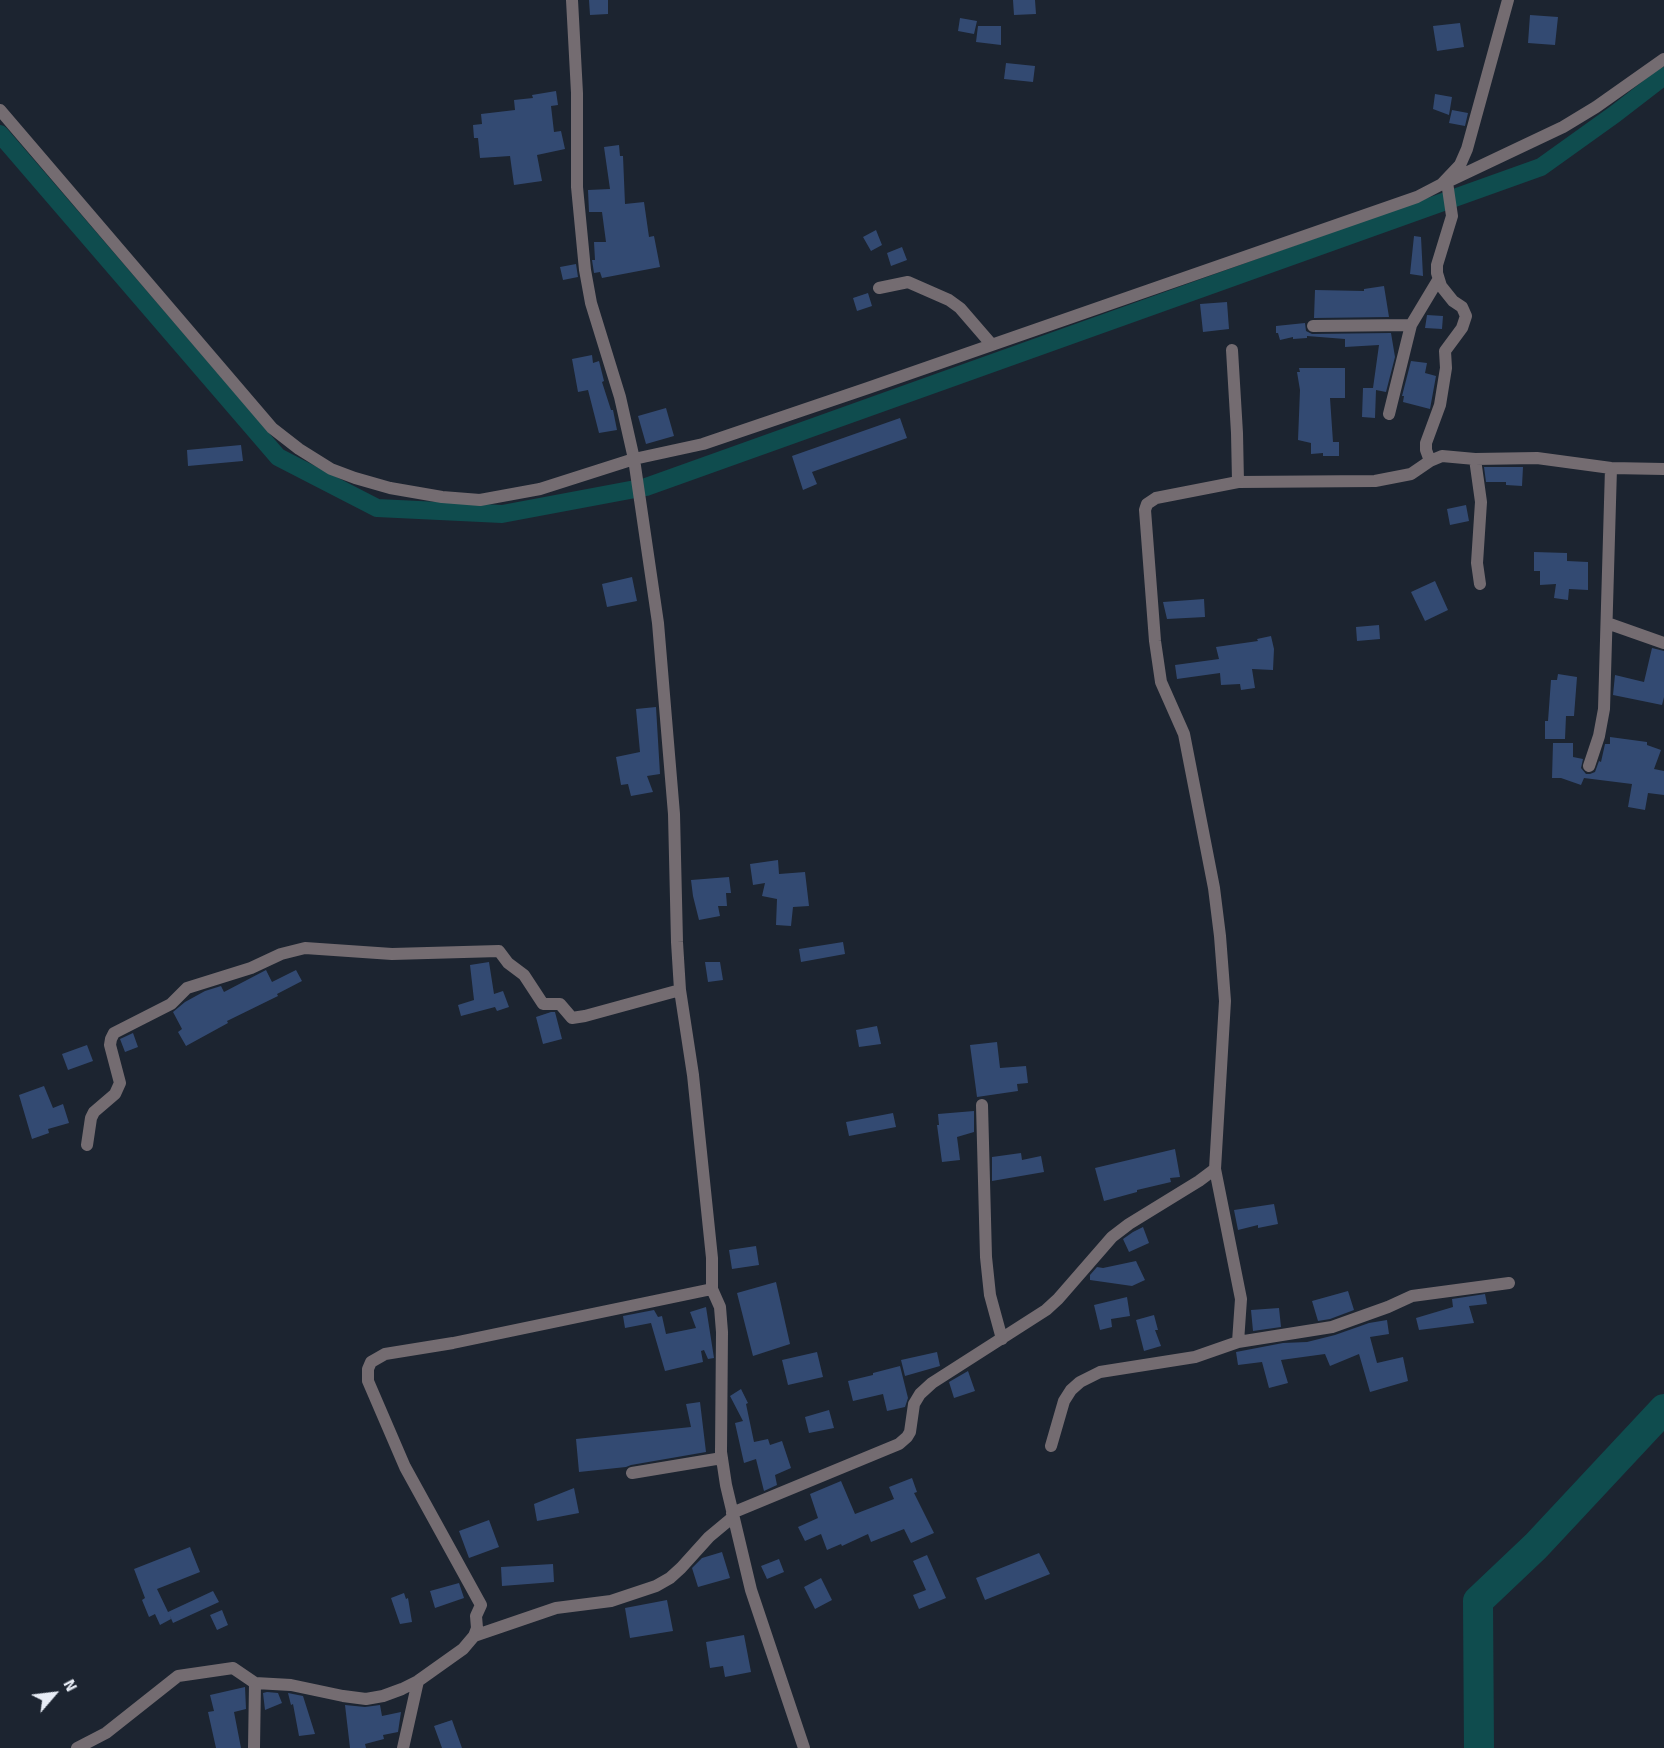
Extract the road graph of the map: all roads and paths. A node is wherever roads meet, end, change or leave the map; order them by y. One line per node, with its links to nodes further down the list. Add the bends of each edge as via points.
1 (572, 0): 13 (street, via 577,187 585,270)
2 (1508, 0): 5 (street, via 1467,149)
3 (1664, 59): 5 (street, via 1563,127)
4 (0, 110): 13 (street, via 272,428 331,469 390,488 480,500 540,489)
5 (1446, 185): 6 (street, via 1452,208 1437,265); 10 (street)
6 (1438, 280): 8 (street); 15 (street, via 1466,315 1462,328 1445,351 1440,405 1426,443)
7 (879, 288): 10 (street, via 908,282 950,300)
8 (1411, 325): 9 (street); 12 (street)
9 (1313, 326)
10 (992, 345): 13 (street, via 703,444)
11 (1232, 350): 18 (street)
12 (1389, 414)
13 (634, 459): 23 (street, via 658,623 674,814)
14 (1475, 459): 15 (street, via 1442,456); 16 (street, via 1537,458); 19 (street, via 1481,502)
15 (1430, 461): 18 (street, via 1411,474 1375,481)
16 (1611, 468): 17 (street); 20 (street)
17 (1664, 470)
18 (1238, 482): 26 (street, via 1156,498 1145,510 1161,682 1184,734 1220,936 1225,1001)
19 (1479, 584)
20 (1607, 623): 21 (street); 22 (street, via 1604,709)
21 (1664, 643)
22 (1589, 766)
23 (680, 990): 25 (street, via 573,1018 560,1004 543,1004 524,975 499,951 392,954 305,948 281,954 187,988 171,1004 114,1033 110,1045 120,1083 115,1094 94,1112); 28 (street, via 709,1224)
24 (982, 1105): 29 (street, via 986,1257 990,1295)
25 (87, 1145)
26 (1215, 1169): 29 (street, via 1112,1237 1058,1299); 30 (street, via 1241,1299)
27 (1509, 1283): 30 (street, via 1412,1296 1332,1327)
28 (712, 1289): 32 (street, via 720,1307 722,1332); 35 (street, via 385,1354 371,1362 368,1381 405,1467 481,1605)
29 (1002, 1339): 34 (street, via 953,1368 920,1394 914,1404 910,1431 898,1444)
30 (1238, 1342): 31 (street, via 1195,1357 1091,1375 1071,1390 1064,1401)
31 (1051, 1446)
32 (722, 1458): 33 (street); 34 (street)
33 (632, 1473)
34 (733, 1515): 35 (street, via 681,1568 656,1586 610,1600 556,1608); 41 (street, via 751,1590)
35 (474, 1636): 36 (street, via 463,1649)
36 (418, 1681): 37 (street, via 366,1699 291,1685); 40 (street)
37 (255, 1683): 38 (street, via 233,1668 178,1676 106,1733); 39 (street)
38 (77, 1748)
39 (254, 1748)
40 (403, 1748)
41 (804, 1748)

